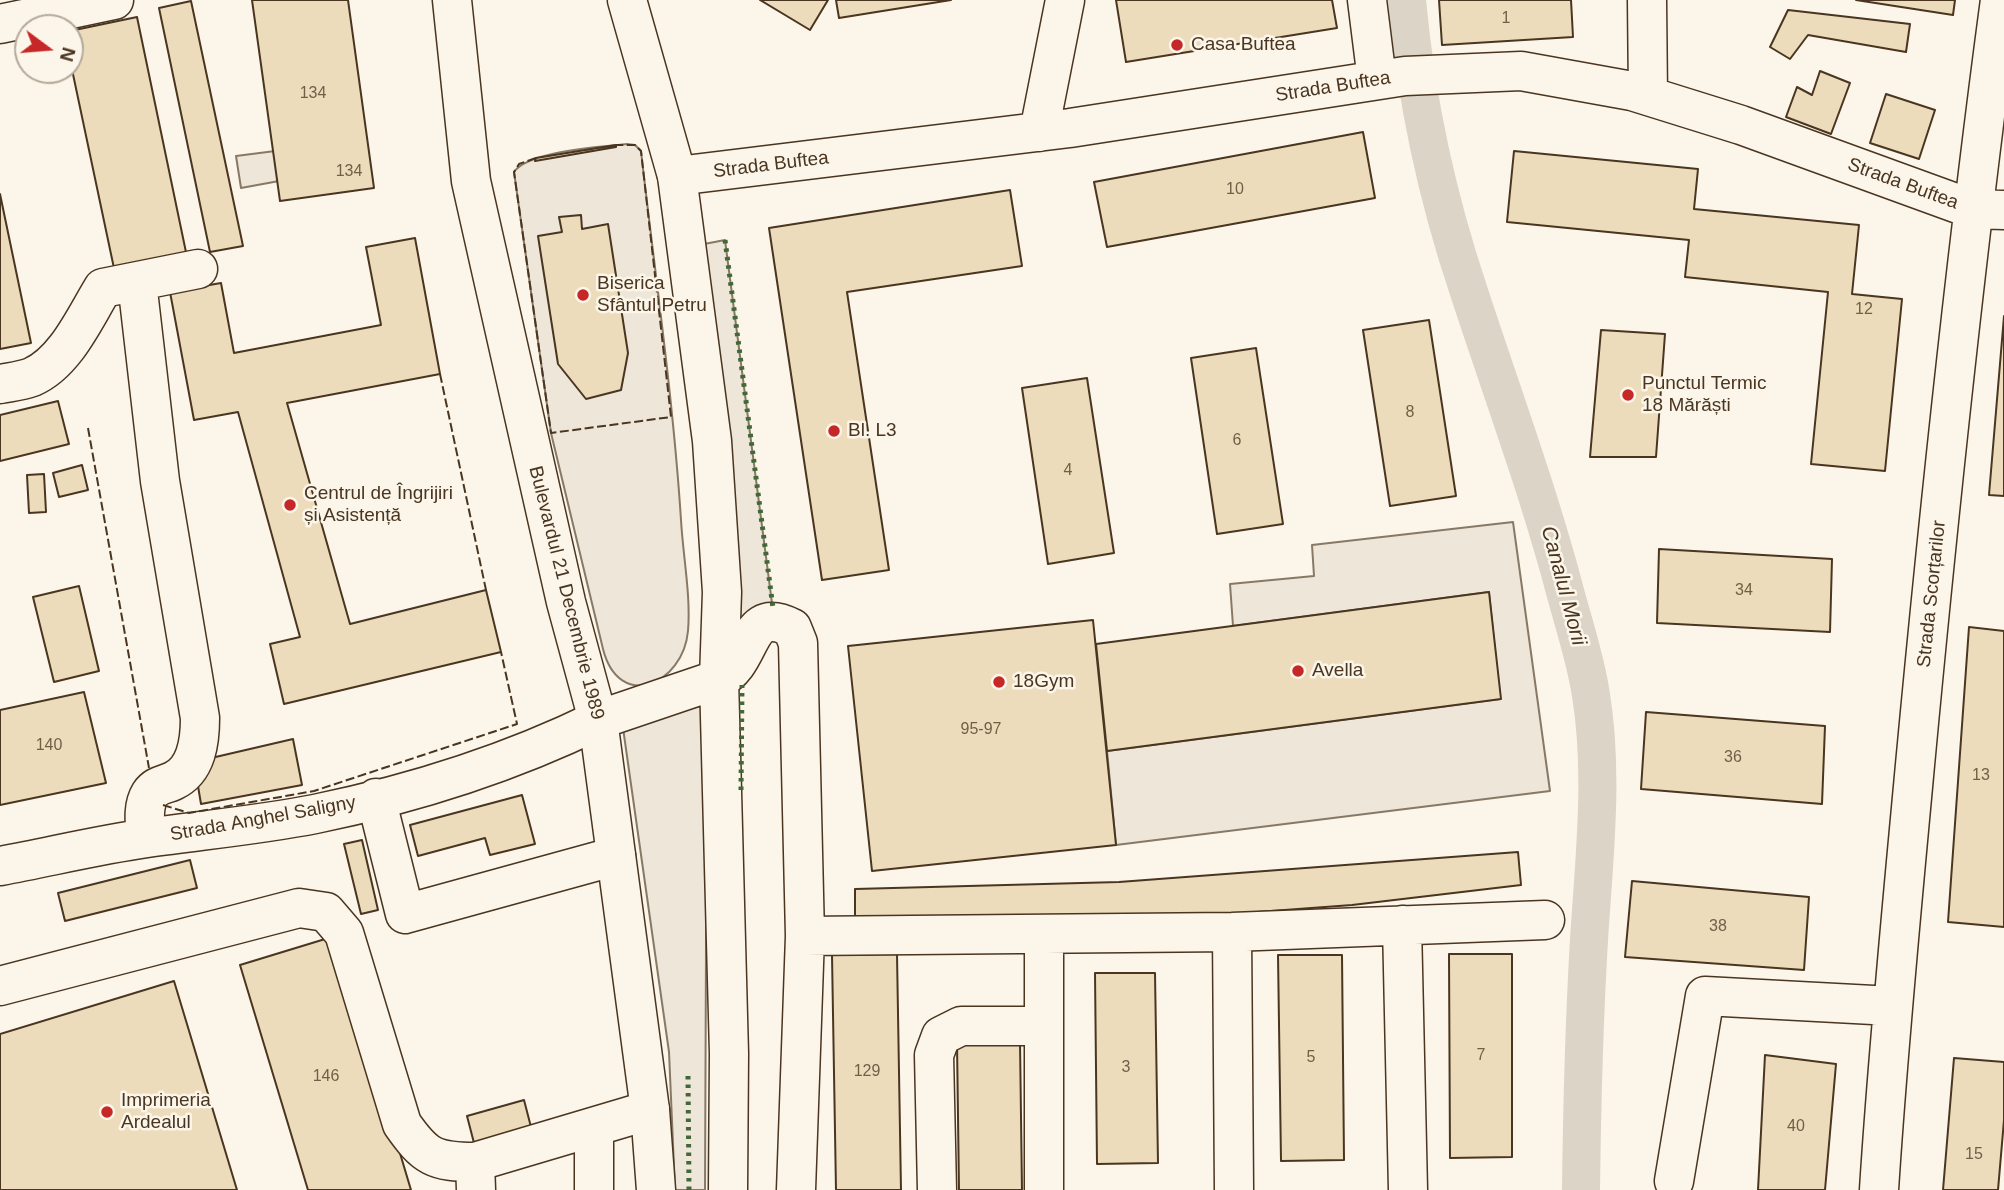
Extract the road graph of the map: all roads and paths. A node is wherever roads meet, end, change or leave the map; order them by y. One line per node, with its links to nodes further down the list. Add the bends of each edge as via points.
1 (114, 0): 8 (street)
2 (452, 0): 18 (street, Bulevardul 21 Decembrie 1989, via 471,181 566,601)
3 (627, 0): 12 (street)
4 (1065, 0): 11 (street)
5 (1367, 0): 9 (street)
6 (1647, 0): 10 (street)
7 (2000, 0): 13 (street, Strada Scorțarilor)
8 (0, 24)
9 (1377, 79): 10 (street, Strada Buftea, via 1521,71); 11 (street, Strada Buftea)
10 (1648, 96): 13 (street, Strada Buftea)
11 (1039, 132): 12 (street, Strada Buftea)
12 (677, 176): 17 (street, via 712,441 722,592)
13 (1988, 209): 29 (street, Strada Scorțarilor)
14 (198, 269): 15 (street)
15 (137, 282): 16 (street, via 103,288 55,360 33,376); 20 (street, via 160,481 200,718 191,764 183,775 148,796)
16 (0, 384)
17 (719, 679): 18 (street, Strada Anghel Saligny); 27 (street, via 733,672 752,634 763,623 779,621 792,628 798,643); 37 (street)
18 (598, 720): 19 (street, Strada Anghel Saligny, via 540,748); 21 (street, Bulevardul 21 Decembrie 1989)
19 (376, 798): 20 (street, Strada Anghel Saligny, via 316,814); 21 (street, via 405,914)
20 (146, 838): 22 (street, Strada Anghel Saligny)
21 (616, 856): 31 (street, Bulevardul 21 Decembrie 1989)
22 (0, 866)
23 (1545, 920): 24 (street)
24 (1402, 925): 25 (street); 42 (street)
25 (1231, 932): 26 (street); 41 (street)
26 (1044, 935): 27 (street); 30 (street)
27 (805, 936): 38 (street)
28 (0, 986): 33 (street, via 299,908 326,912 344,933 402,1124 421,1150)
29 (1892, 1006): 34 (street, via 1705,996); 43 (street, Strada Scorțarilor)
30 (1042, 1026): 39 (street, via 961,1026 941,1036 934,1055); 40 (street)
31 (650, 1110): 32 (street); 36 (street, Bulevardul 21 Decembrie 1989)
32 (594, 1127): 33 (street); 35 (street)
33 (475, 1176)
34 (1674, 1181)
35 (594, 1190)
36 (656, 1190)
37 (728, 1190)
38 (796, 1190)
39 (937, 1190)
40 (1044, 1190)
41 (1234, 1190)
42 (1408, 1190)
43 (1879, 1190)

